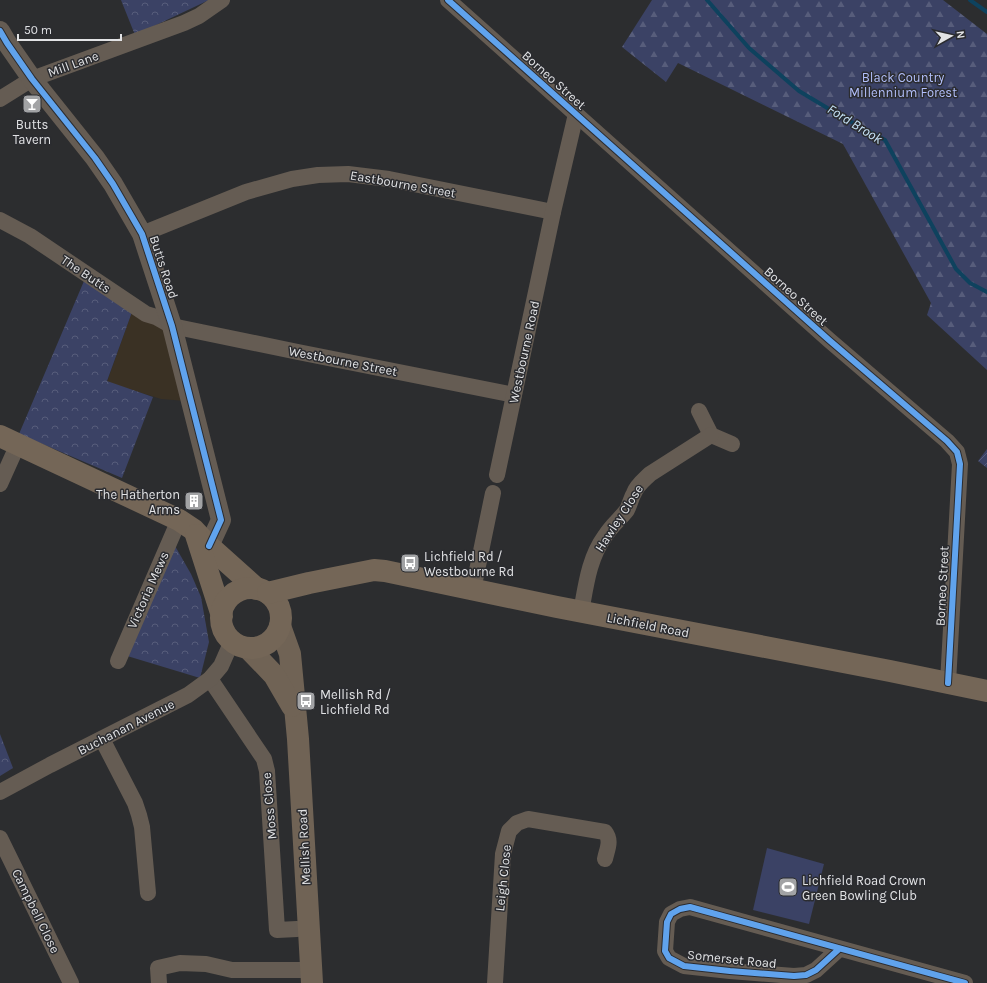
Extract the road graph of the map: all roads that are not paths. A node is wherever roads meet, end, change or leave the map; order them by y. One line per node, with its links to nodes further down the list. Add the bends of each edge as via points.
1 (222, 0): 4 (street, Mill Lane, via 184,23)
2 (448, 0): 6 (street, Borneo Street)
3 (0, 31): 4 (street, Butts Road)
4 (32, 80): 5 (street, Mill Lane); 9 (street, Butts Road, via 96,158)
5 (0, 99)
6 (576, 114): 7 (street, Westbourne Road); 30 (street, Borneo Street, via 957,452 960,464)
7 (554, 212): 9 (street, Eastbourne Street, via 389,179 348,174 318,175 292,179 246,192); 11 (street, Westbourne Road)
8 (0, 220): 10 (street, The Butts, via 30,236 146,314)
9 (142, 234): 10 (street, Butts Road)
10 (172, 326): 11 (street, Westbourne Street); 20 (street, Butts Road, via 221,520)
11 (514, 394): 16 (street, Westbourne Road)
12 (700, 411): 13 (street)
13 (711, 435): 15 (street); 24 (street, Hawley Close, via 641,482 627,509 596,550)
14 (9, 440): 17 (street); 19 (highway)
15 (732, 444)
16 (497, 474)
17 (0, 484)
18 (494, 493): 22 (street)
19 (187, 525): 20 (highway); 25 (highway); 28 (street, Victoria Mews)
20 (209, 546): 23 (highway)
21 (310, 583): 22 (highway, Lichfield Road, via 374,570); 23 (highway, Lichfield Road); 26 (highway)
22 (473, 590): 24 (highway, Lichfield Road)
23 (262, 591): 25 (highway, via 250,588 234,594 227,600); 26 (highway, via 276,601)
24 (581, 612): 30 (highway, Lichfield Road)
25 (222, 616): 27 (highway, via 227,636)
26 (280, 619): 27 (highway, via 276,636 266,644 256,648); 32 (main road, Mellish Road, via 290,654)
27 (240, 645): 29 (street, Buchanan Avenue); 32 (main road, Mellish Road, via 274,675)
28 (118, 661)
29 (210, 679): 33 (street, Buchanan Avenue, via 188,695); 38 (street, Moss Close, via 264,759 267,771 278,930)
30 (948, 683): 31 (highway, Lichfield Road)
31 (987, 691)
32 (295, 711): 40 (main road, Mellish Road)
33 (102, 739): 34 (street, Buchanan Avenue); 37 (street, via 139,815)
34 (0, 792)
35 (0, 838): 41 (street, Campbell Close)
36 (605, 859): 43 (street, Leigh Close, via 609,841 604,832 528,819 517,823 509,831 503,854)
37 (148, 893)
38 (298, 929)
39 (839, 949): 39 (street, Somerset Road, via 690,906 671,914 667,922 665,951 669,958 684,966 806,975 816,970); 44 (street, Somerset Road)
40 (312, 976): 42 (street, via 180,963 158,968)
41 (71, 983)
42 (159, 983)
43 (495, 983)
44 (965, 983)

